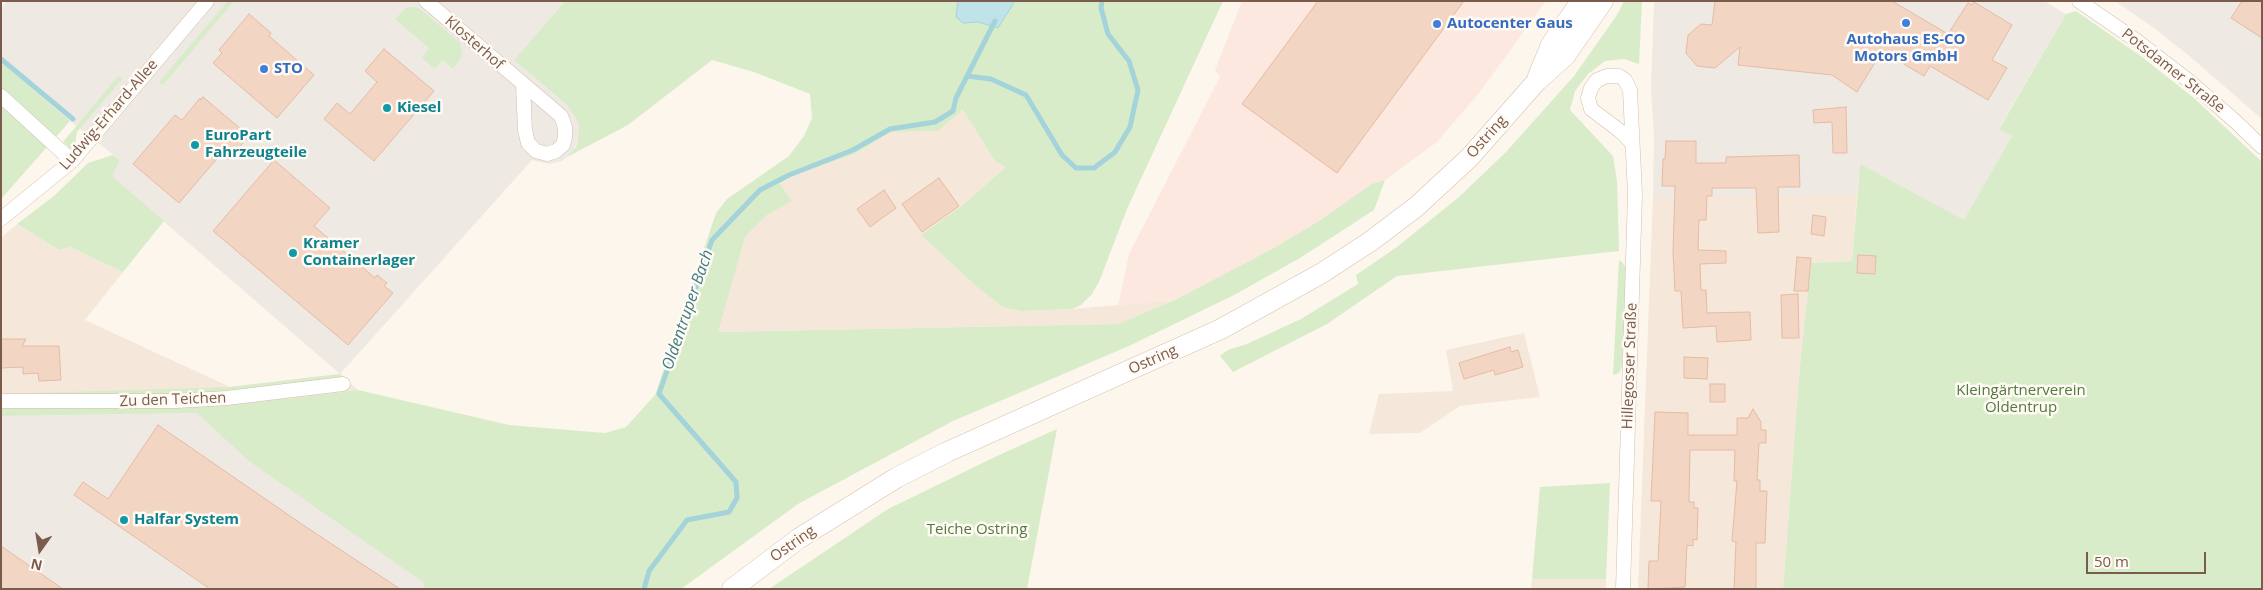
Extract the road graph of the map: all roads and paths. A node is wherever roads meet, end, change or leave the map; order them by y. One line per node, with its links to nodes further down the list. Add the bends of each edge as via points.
1 (207, 1): 11 (street, Ludwig-Erhard-Allee)
2 (426, 1): 7 (street, Klosterhof)
3 (1581, 1): 6 (main road, Ostring, via 1551,45)
4 (1604, 1): 6 (main road, Ostring, via 1565,56)
5 (2079, 1): 10 (street, Potsdamer Straße, via 2182,75)
6 (1537, 81): 15 (main road, Ostring, via 1444,182 1378,235 1322,273 1221,329 896,478 798,539)
7 (523, 84): 7 (street, Klosterhof, via 561,116 565,136 556,151 547,154 536,151 528,143)
8 (1, 96): 11 (street)
9 (1632, 143): 9 (street, Hillegosser Straße, via 1630,90 1625,80 1619,76 1598,80 1588,98 1591,109); 16 (street, Hillegosser Straße, via 1635,244)
10 (2262, 147)
11 (72, 160): 12 (street, Ludwig-Erhard-Allee)
12 (1, 219)
13 (343, 384): 14 (street, Zu den Teichen, via 236,398)
14 (1, 402)
15 (732, 589)
16 (1623, 589)

